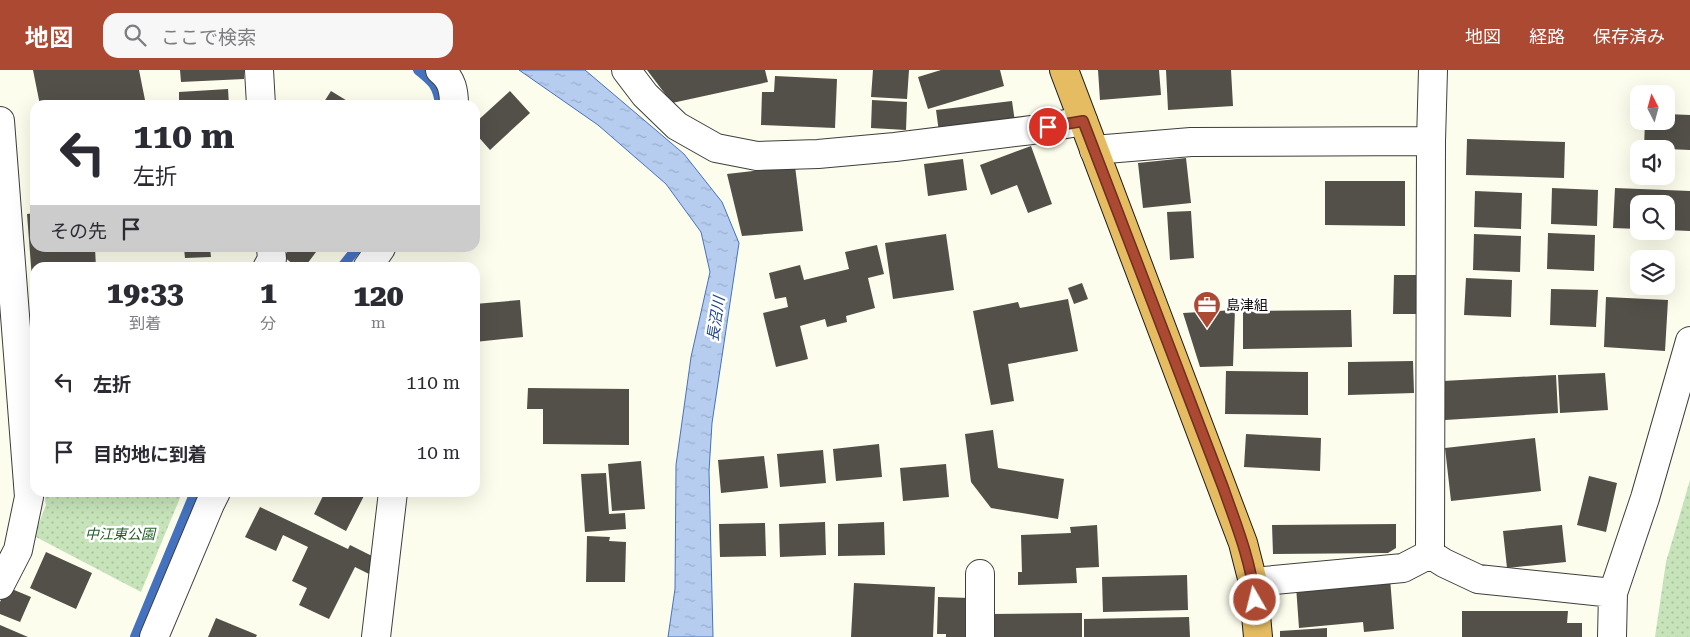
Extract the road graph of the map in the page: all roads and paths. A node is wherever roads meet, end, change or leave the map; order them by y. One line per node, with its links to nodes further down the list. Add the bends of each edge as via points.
1 (258, 70): 6 (street)
2 (440, 70): 7 (street, via 454,90)
3 (626, 70): 9 (street, via 645,95 677,126 716,148 757,156 896,147)
4 (1064, 70): 9 (highway)
5 (1433, 70): 10 (street)
6 (261, 100)
7 (454, 100)
8 (0, 121): 13 (street)
9 (1083, 121): 11 (highway)
10 (1431, 141): 11 (street, via 1191,142); 16 (street)
11 (1094, 150): 18 (highway, via 1223,487)
12 (1690, 341): 20 (street, via 1645,498)
13 (17, 352): 19 (street, via 29,497 18,550)
14 (214, 497): 21 (street)
15 (391, 497): 22 (street)
16 (1430, 554): 18 (street, via 1403,568); 20 (street, via 1478,579)
17 (980, 574): 23 (street)
18 (1253, 582): 24 (highway)
19 (0, 585)
20 (1613, 593): 25 (street)
21 (154, 637)
22 (376, 637)
23 (980, 637)
24 (1258, 637)
25 (1612, 637)

